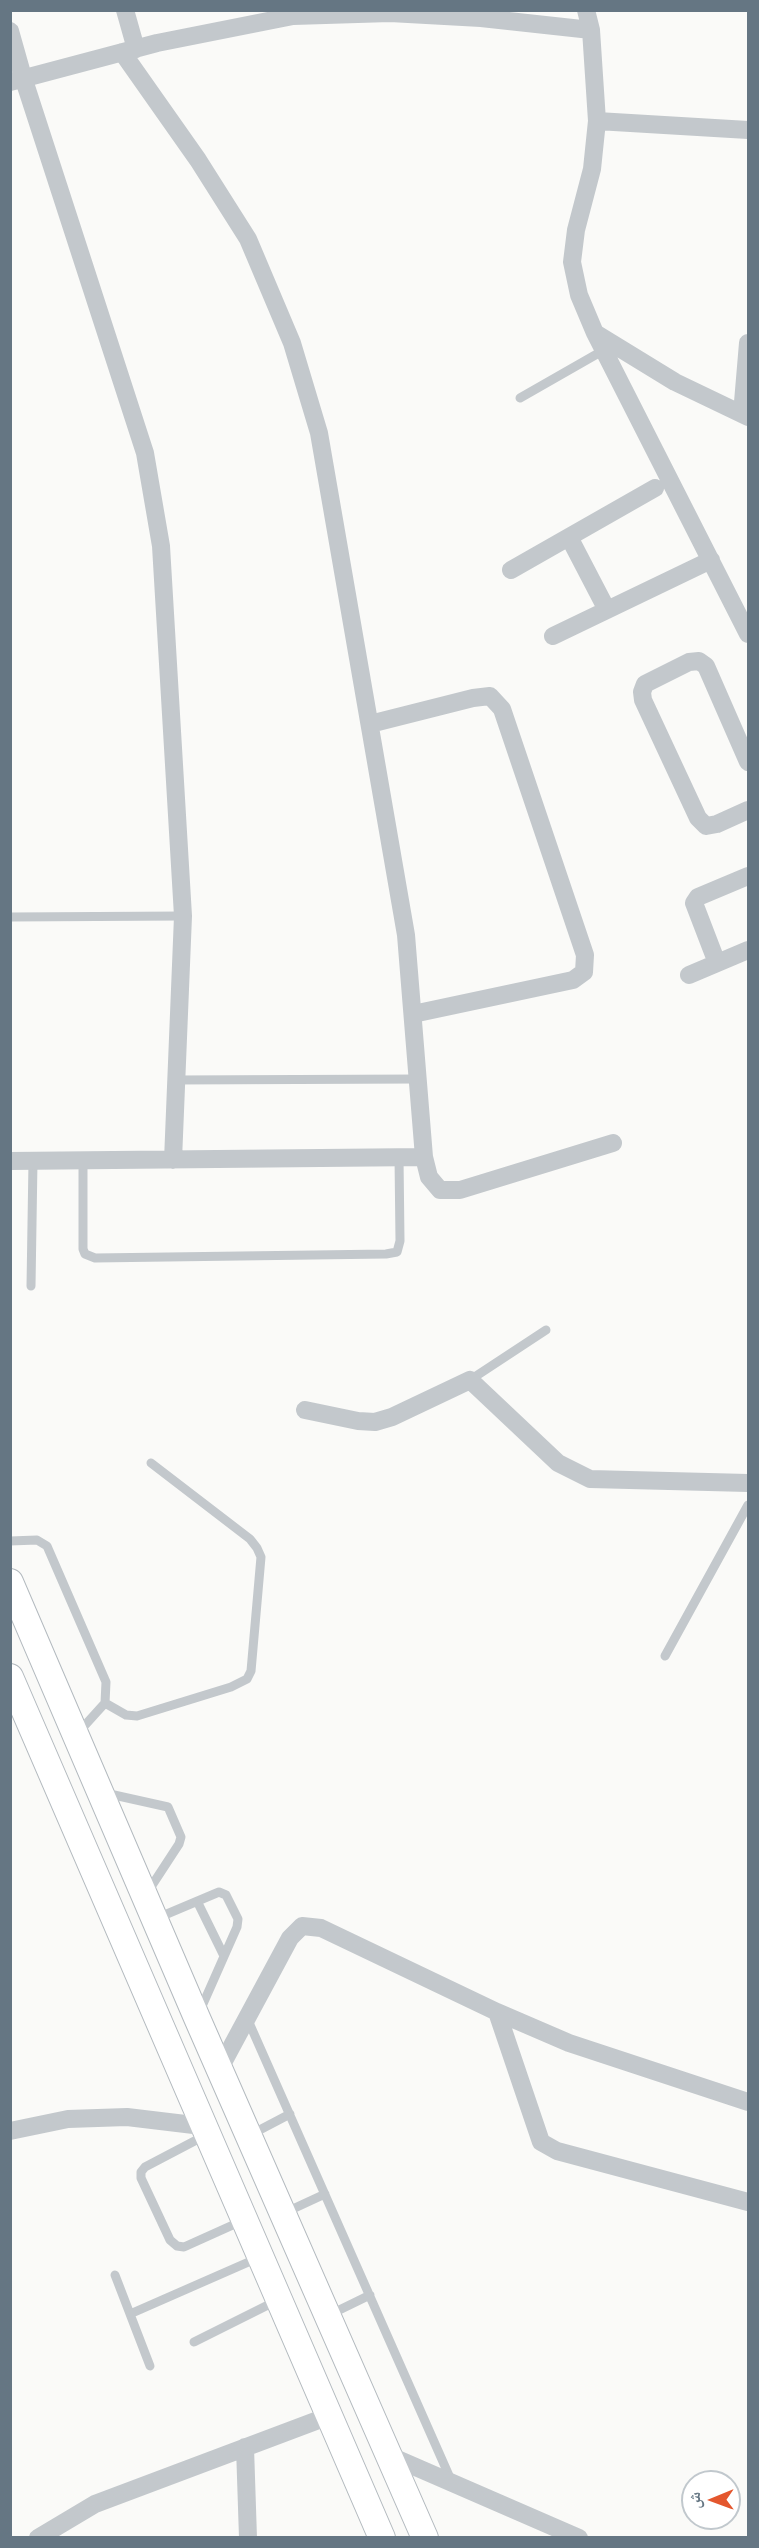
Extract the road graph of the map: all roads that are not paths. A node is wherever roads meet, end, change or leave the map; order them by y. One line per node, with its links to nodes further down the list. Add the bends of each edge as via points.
1 (125, 10): 6 (street)
2 (586, 10): 4 (street)
3 (478, 14): 4 (street); 6 (street, via 293,16)
4 (591, 30): 8 (street)
5 (10, 31): 7 (street)
6 (129, 51): 7 (street); 22 (street, via 248,239 292,343 319,433)
7 (17, 80): 26 (street, via 145,453 161,546)
8 (597, 121): 9 (street); 10 (street, via 592,169 572,262 579,295)
9 (748, 130)
10 (595, 333): 12 (street); 14 (street, via 675,382)
11 (748, 343): 14 (street)
12 (604, 350): 13 (lane); 17 (street)
13 (520, 398)
14 (745, 415)
15 (655, 488): 16 (street)
16 (569, 537): 18 (street); 19 (street)
17 (711, 560): 19 (street); 20 (street)
18 (511, 570)
19 (607, 610): 21 (street)
20 (748, 634)
21 (553, 636)
22 (370, 724): 31 (street, via 406,935); 31 (street, via 490,696 502,709 585,956 584,972 573,980)
23 (748, 762): 24 (street, via 706,666 699,661 689,662 645,684 643,700 698,818 706,826)
24 (748, 810)
25 (748, 876): 29 (street, via 698,897 694,903)
26 (183, 916): 27 (lane); 33 (street)
27 (10, 917)
28 (748, 950): 29 (street)
29 (717, 963): 30 (street)
30 (689, 975)
31 (412, 1014): 32 (street)
32 (418, 1079): 33 (lane); 36 (street)
33 (176, 1080): 38 (street)
34 (613, 1143): 36 (street, via 460,1190 440,1190 429,1177)
35 (399, 1157): 36 (street); 37 (lane, via 397,1252 95,1258 83,1249); 38 (street)
36 (424, 1157)
37 (83, 1160): 38 (street); 40 (street)
38 (173, 1160)
39 (10, 1161): 40 (street)
40 (33, 1161): 41 (lane)
41 (31, 1286)
42 (546, 1330): 43 (lane)
43 (470, 1380): 44 (street, via 375,1422); 46 (street, via 558,1463 590,1479)
44 (306, 1410)
45 (151, 1463): 52 (lane, via 257,1548 261,1557 251,1671 247,1679 231,1687 137,1716)
46 (748, 1483)
47 (748, 1505): 50 (lane)
48 (10, 1541): 52 (lane, via 37,1540 47,1546 106,1682)
49 (10, 1582): 53 (street)
50 (665, 1656)
51 (10, 1677): 64 (street)
52 (105, 1703): 53 (lane)
53 (76, 1736): 54 (street)
54 (99, 1792): 56 (street); 56 (lane, via 168,1807 181,1837)
55 (197, 1901): 56 (lane); 57 (lane); 57 (lane, via 219,1892 226,1895 238,1919)
56 (149, 1908): 59 (street)
57 (224, 1956): 59 (lane)
58 (497, 2012): 60 (street, via 321,1928 302,1926 290,1938); 62 (street, via 569,2043); 68 (street, via 541,2142 557,2151)
59 (197, 2018): 61 (street)
60 (247, 2018): 61 (street); 63 (lane)
61 (219, 2070): 66 (street)
62 (748, 2102)
63 (290, 2114): 66 (lane); 67 (lane)
64 (205, 2130): 65 (street, via 126,2117 68,2119); 70 (street); 70 (lane, via 145,2167 141,2178 170,2240 177,2246 184,2247)
65 (10, 2131)
66 (248, 2136): 69 (street)
67 (325, 2194): 69 (lane); 73 (lane)
68 (748, 2202)
69 (282, 2214): 76 (street)
70 (244, 2220): 71 (street)
71 (260, 2257): 74 (street); 75 (lane)
72 (115, 2275): 75 (lane)
73 (370, 2295): 76 (lane); 82 (lane)
74 (278, 2300): 77 (lane); 79 (street)
75 (130, 2314): 78 (lane)
76 (327, 2316): 81 (street)
77 (194, 2342)
78 (150, 2366)
79 (329, 2416): 80 (street); 85 (street)
80 (245, 2447): 83 (street, via 95,2504); 84 (street)
81 (388, 2455): 82 (street); 86 (street)
82 (452, 2483): 87 (street)
83 (38, 2538)
84 (248, 2538)
85 (382, 2538)
86 (425, 2538)
87 (579, 2538)

